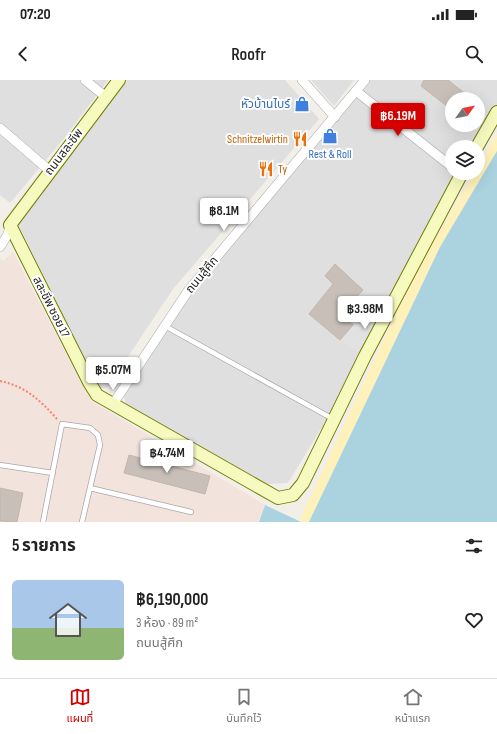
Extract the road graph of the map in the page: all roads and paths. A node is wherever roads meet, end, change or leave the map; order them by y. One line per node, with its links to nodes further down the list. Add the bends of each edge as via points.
1 (85, 80): 6 (street)
2 (119, 80): 6 (street, ถนนสละชีพ)
3 (302, 80): 8 (street)
4 (365, 80): 5 (street, ถนนสู้ศึก)
5 (356, 91): 8 (street, ถนนสู้ศึก); 11 (street)
6 (106, 97): 12 (street, ถนนสละชีพ)
7 (497, 112): 10 (street)
8 (334, 117): 16 (street, ถนนสู้ศึก, via 188,291)
9 (0, 128): 12 (street)
10 (481, 140)
11 (445, 161)
12 (50, 171): 14 (street, ถนนสละชีพ)
13 (455, 180): 19 (street)
14 (5, 228): 15 (street, via 8,234); 18 (street, สละชีพ ซอย 17, via 89,382 98,394)
15 (0, 247)
16 (165, 326): 18 (street, ถนนสู้ศึก); 19 (lane)
17 (0, 381): 20 (path, via 13,383 28,391)
18 (113, 404): 19 (street, สละชีพ ซอย 17, via 278,498 293,495 303,483)
19 (334, 419)
20 (62, 424): 22 (lane); 23 (lane, via 90,428 98,435 100,445)
21 (0, 464): 22 (lane)
22 (52, 473): 25 (lane)
23 (90, 488): 24 (lane); 26 (lane)
24 (191, 512)
25 (44, 522)
26 (82, 522)

